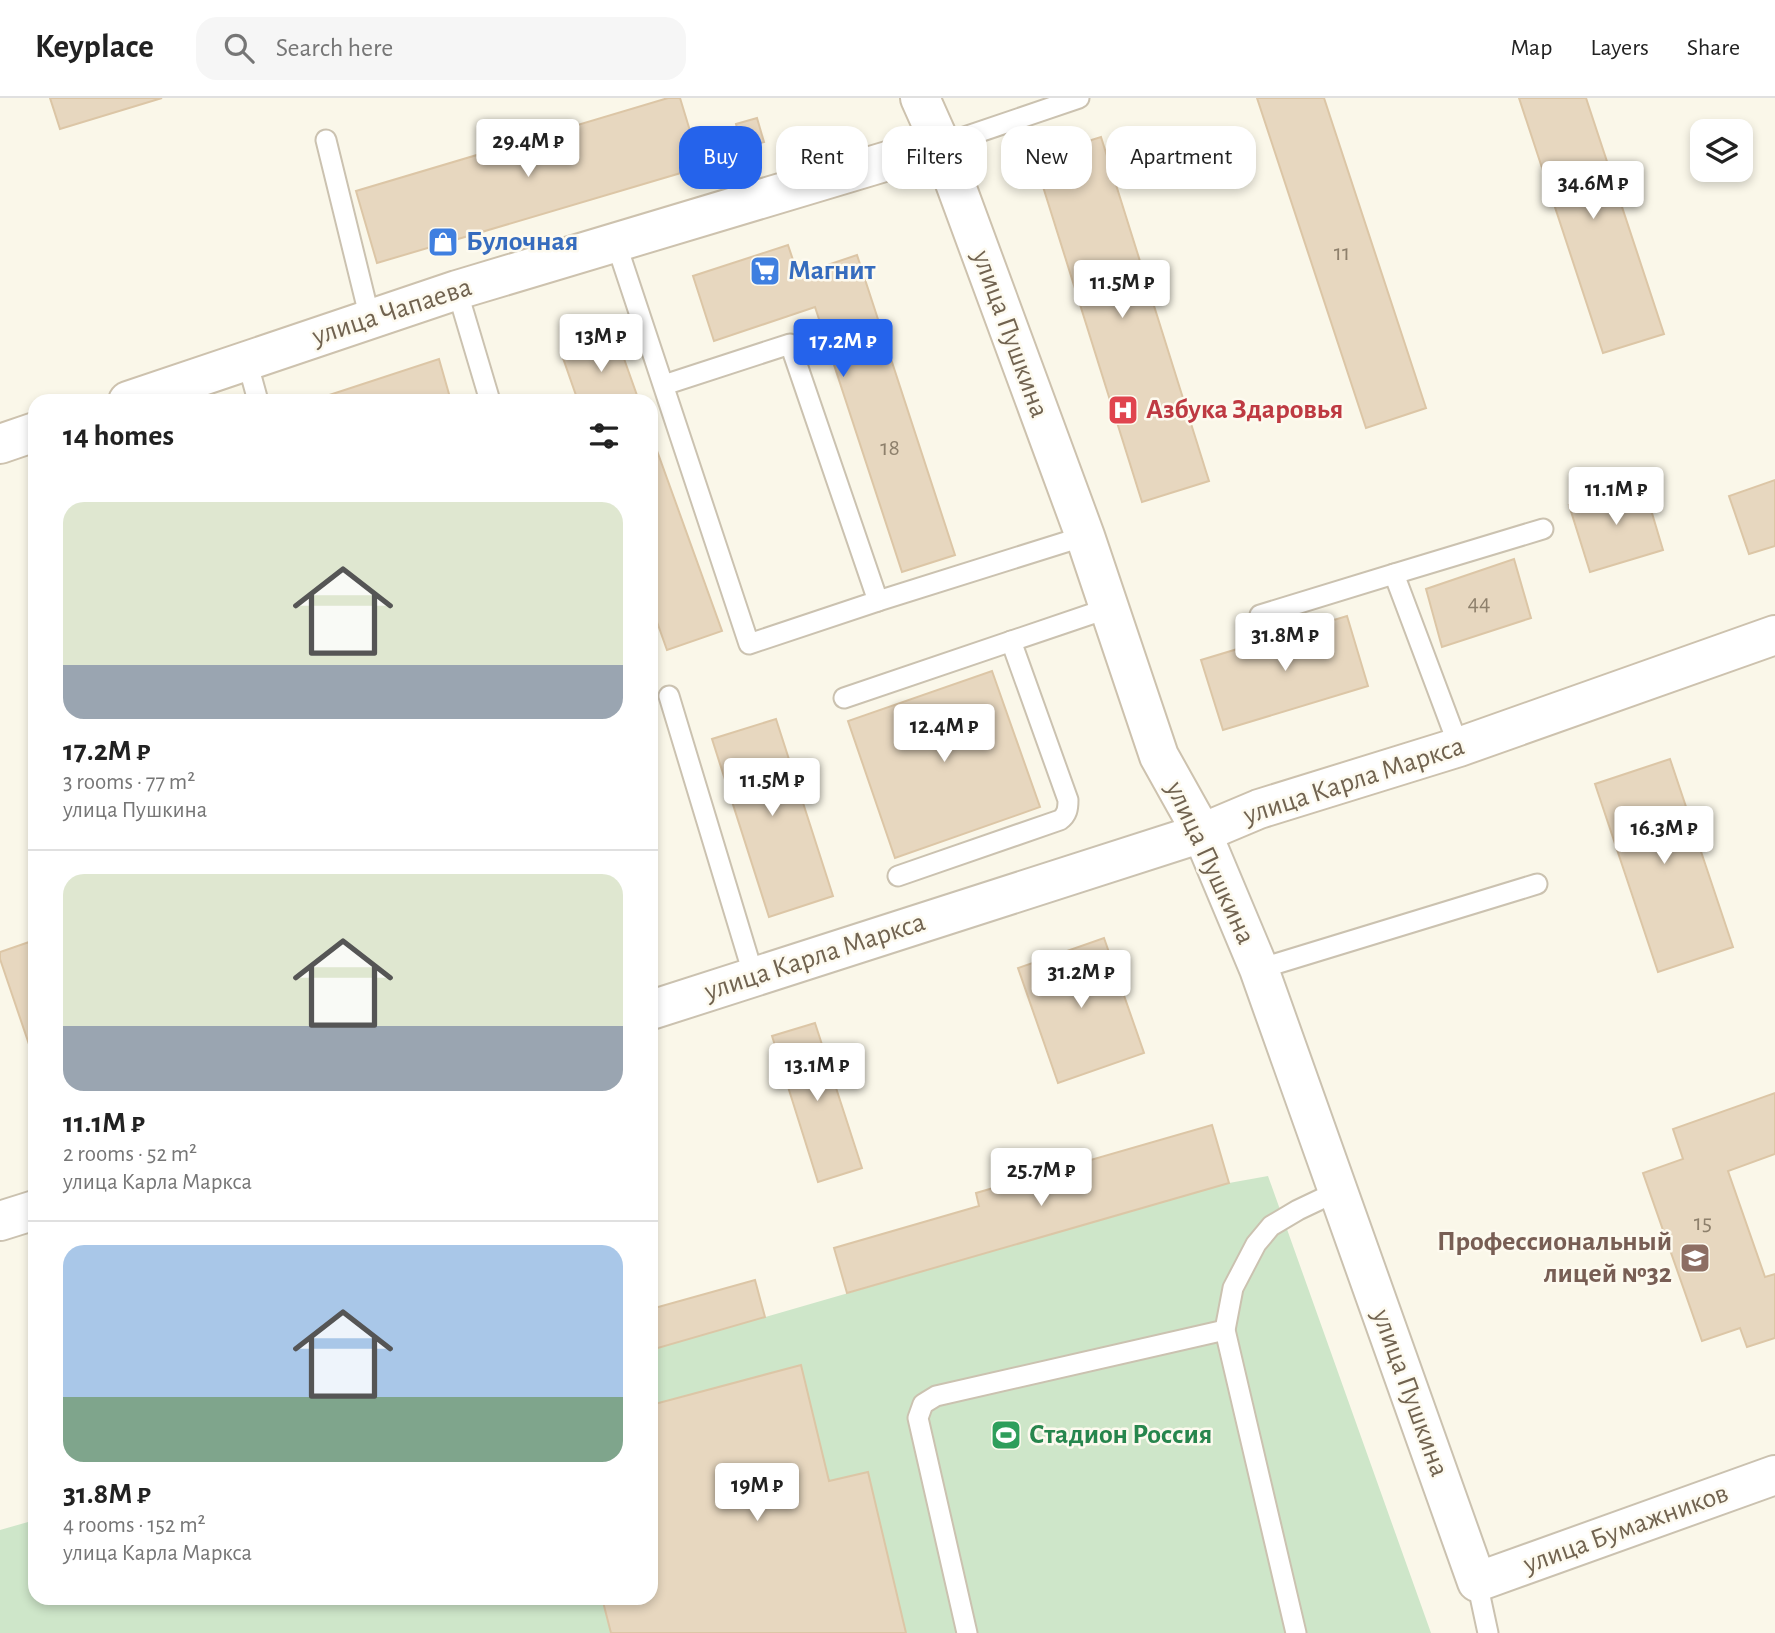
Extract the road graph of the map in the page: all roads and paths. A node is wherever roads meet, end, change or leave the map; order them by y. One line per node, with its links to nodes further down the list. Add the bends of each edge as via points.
1 (920, 98): 3 (street, улица Пушкина)
2 (1079, 98): 4 (lane)
3 (933, 126)
4 (987, 129)
5 (326, 140): 10 (lane)
6 (882, 163): 8 (street, улица Чапаева)
7 (957, 189): 19 (street, улица Пушкина)
8 (616, 243): 9 (street, улица Чапаева); 12 (lane)
9 (457, 290): 10 (street, улица Чапаева); 15 (lane)
10 (370, 319): 11 (street, улица Чапаева)
11 (247, 361): 13 (street, улица Чапаева); 14 (lane)
12 (664, 385): 21 (lane, via 790,344); 21 (lane, via 749,644)
13 (149, 394)
14 (256, 394)
15 (488, 394)
16 (28, 434): 17 (street)
17 (0, 444)
18 (1543, 529): 20 (lane)
19 (1085, 537): 21 (lane); 22 (street, улица Пушкина)
20 (1394, 574): 23 (lane); 28 (lane)
21 (878, 601)
22 (1109, 608): 25 (lane); 29 (street, улица Пушкина, via 1159,757)
23 (1260, 615)
24 (1775, 635): 28 (street, улица Карла Маркса)
25 (1011, 641): 27 (lane); 30 (lane, via 1068,800 1065,816)
26 (669, 696): 33 (lane)
27 (844, 698)
28 (1459, 747): 29 (street, улица Карла Маркса, via 1259,809)
29 (1202, 833): 32 (street, улица Пушкина); 33 (street, улица Карла Маркса)
30 (898, 876)
31 (1537, 884): 32 (lane)
32 (1259, 969): 35 (street, улица Пушкина)
33 (754, 977): 34 (street, улица Карла Маркса)
34 (658, 1008)
35 (1338, 1191): 38 (lane, via 1271,1226 1256,1244 1233,1288); 40 (street, улица Пушкина)
36 (28, 1212): 37 (street)
37 (0, 1221)
38 (1224, 1330): 41 (lane, via 936,1396 923,1404 918,1418); 42 (lane)
39 (1775, 1475): 40 (street, улица Бумажников)
40 (1477, 1582): 43 (lane, улица Пушкина)
41 (967, 1633)
42 (1296, 1633)
43 (1488, 1633)

